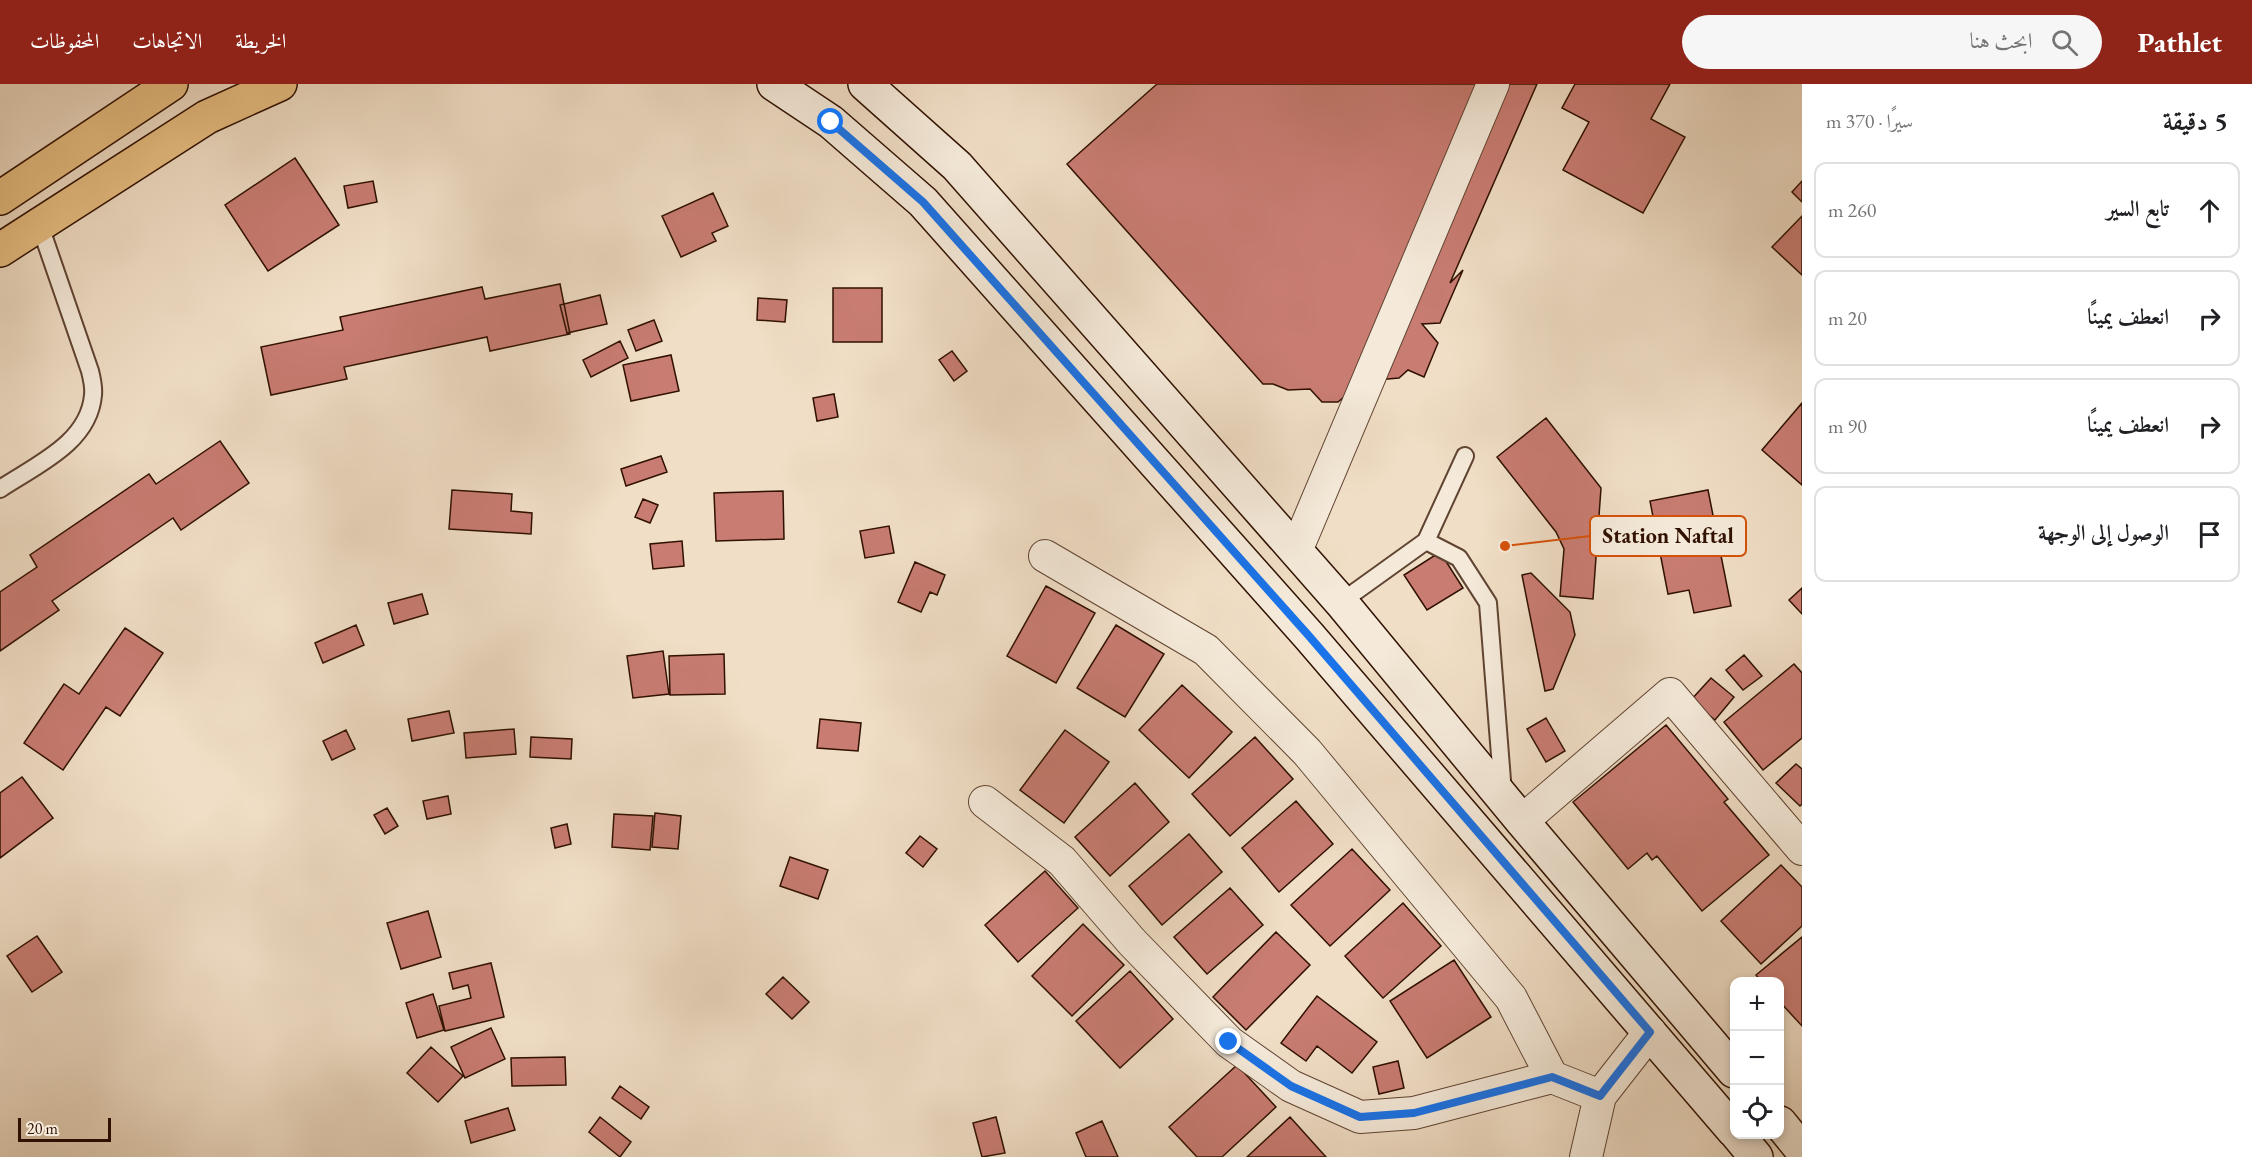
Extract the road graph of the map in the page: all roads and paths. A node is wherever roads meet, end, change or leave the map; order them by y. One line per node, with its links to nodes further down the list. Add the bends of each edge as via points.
1 (171, 84): 6 (main road)
2 (280, 84): 7 (main road, via 207,117)
3 (774, 84): 18 (main road, via 831,122 923,202 1309,636)
4 (865, 84): 12 (main road, via 957,166)
5 (1493, 84): 12 (street)
6 (0, 198)
7 (39, 223): 8 (main road); 10 (lane, via 94,393 82,428 69,443)
8 (0, 250)
9 (1465, 456): 11 (lane)
10 (0, 489)
11 (1426, 541): 14 (lane); 16 (lane, via 1459,558 1488,603)
12 (1296, 551): 14 (main road)
13 (1045, 556): 20 (street, via 1206,650 1307,752 1511,998)
14 (1341, 602): 16 (main road)
15 (985, 802): 20 (street, via 1062,861 1132,942 1229,1042 1291,1086 1360,1117 1414,1113)
16 (1513, 809): 17 (street, via 1670,694); 19 (main road)
17 (1802, 849)
18 (1650, 1032): 21 (street); 22 (main road)
19 (1730, 1066)
20 (1552, 1077): 21 (street)
21 (1600, 1096): 26 (street)
22 (1730, 1126)
23 (1784, 1129): 25 (main road)
24 (1741, 1139): 27 (main road)
25 (1802, 1150)
26 (1586, 1157)
27 (1756, 1157)

